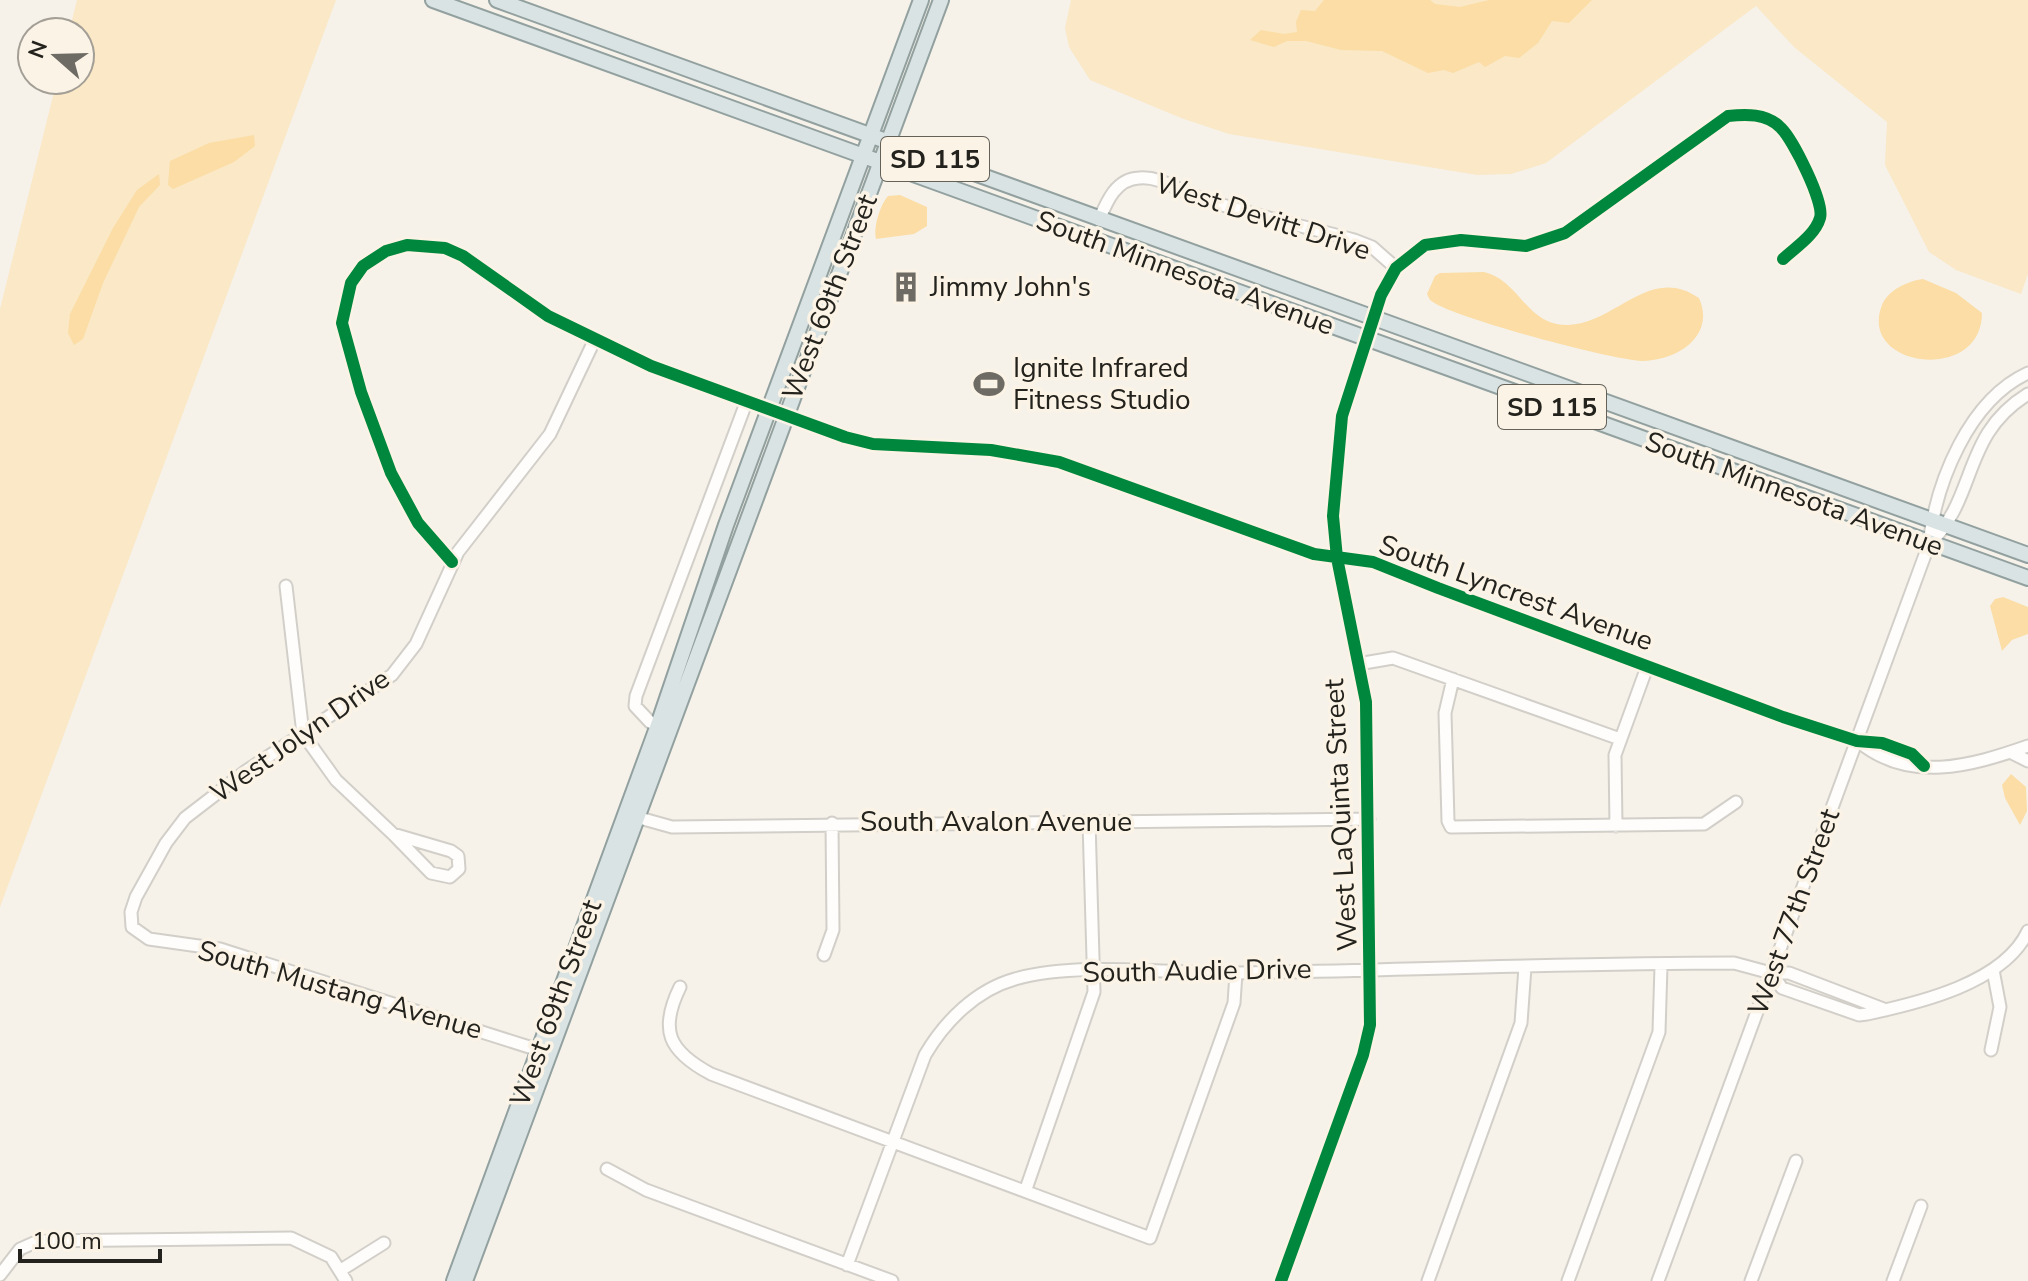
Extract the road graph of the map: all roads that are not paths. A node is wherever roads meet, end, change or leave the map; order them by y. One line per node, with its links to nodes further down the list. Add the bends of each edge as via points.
1 (433, 0): 7 (main road, South Minnesota Avenue / SD 115)
2 (497, 0): 5 (main road, South Minnesota Avenue / SD 115)
3 (921, 0): 5 (main road, West 69th Street)
4 (941, 0): 6 (main road, West 69th Street)
5 (871, 135): 6 (main road, South Minnesota Avenue / SD 115); 7 (main road, West 69th Street)
6 (889, 142): 8 (main road, West 69th Street); 9 (main road, South Minnesota Avenue / SD 115)
7 (864, 157): 8 (main road, South Minnesota Avenue / SD 115); 18 (main road, West 69th Street)
8 (880, 162): 14 (main road, South Minnesota Avenue / SD 115); 19 (main road, West 69th Street)
9 (1099, 220): 11 (street, West Devitt Drive, via 1121,184 1152,178 1193,195 1354,240 1372,247); 12 (main road, South Minnesota Avenue / SD 115)
10 (1783, 259): 11 (street, via 1813,231 1821,200 1781,128 1747,114 1728,116 1565,233 1526,246 1461,240 1425,245)
11 (1396, 268): 12 (street, West LaQuinta Street)
12 (1373, 319): 14 (street, West LaQuinta Street); 20 (main road, South Minnesota Avenue / SD 115)
13 (595, 339): 17 (street, South Lyncrest Avenue); 25 (street, West Jolyn Drive, via 550,434); 25 (street, South Lyncrest Avenue, via 525,302 486,270 445,248 424,244 386,251 363,266 351,283 342,323 378,441 418,523)
14 (1366, 339): 22 (main road, South Minnesota Avenue / SD 115); 24 (street, West LaQuinta Street, via 1342,416 1335,467)
15 (2028, 373): 20 (street, West 77th Street, via 2003,388 1970,423)
16 (2028, 394): 21 (street, West 77th Street, via 1984,436)
17 (746, 403): 18 (street, South Lyncrest Avenue); 31 (street, West 69th Street, via 636,696 641,715)
18 (768, 411): 19 (street, South Lyncrest Avenue); 31 (main road, West 69th Street)
19 (784, 416): 24 (street, South Lyncrest Avenue, via 873,444 991,450 1059,462 1246,531); 31 (main road, West 69th Street)
20 (1932, 521): 21 (main road, South Minnesota Avenue / SD 115); 22 (street, West 77th Street)
21 (1947, 527): 22 (street, West 77th Street); 23 (main road, South Minnesota Avenue / SD 115)
22 (1929, 544): 26 (main road, South Minnesota Avenue / SD 115); 34 (street, West 77th Street)
23 (2028, 555)
24 (1337, 558): 28 (street, West LaQuinta Street); 29 (street, South Lyncrest Avenue, via 1398,569)
25 (452, 562): 32 (street, West Jolyn Drive, via 406,659 392,675)
26 (2028, 578)
27 (286, 586): 32 (street)
28 (1358, 664): 30 (street, via 1393,658); 40 (street, West LaQuinta Street, via 1366,702)
29 (1647, 667): 33 (street); 34 (street, South Lyncrest Avenue)
30 (1453, 679): 33 (street); 43 (street, via 1445,713 1451,827)
31 (663, 727): 39 (main road, West 69th Street)
32 (303, 734): 44 (street, via 336,780); 45 (street, West Jolyn Drive, via 185,818 136,897)
33 (1620, 739): 43 (street, via 1615,755)
34 (1857, 741): 36 (street, South Lyncrest Avenue, via 1876,756 1907,767 1960,767); 54 (street, West 77th Street)
35 (2028, 746): 36 (street, South Lyncrest Avenue)
36 (2010, 752): 37 (street)
37 (2028, 761)
38 (1736, 802): 43 (street, via 1704,824)
39 (630, 816): 42 (street, South Avalon Avenue, via 672,827); 57 (main road, West 69th Street)
40 (1369, 819): 41 (street, South Avalon Avenue); 50 (street, West LaQuinta Street)
41 (1089, 822): 42 (street, South Avalon Avenue); 52 (street)
42 (832, 823): 47 (street, via 833,930)
43 (1616, 826)
44 (393, 834): 44 (street, via 431,873 450,877 459,869 458,856 451,851)
45 (132, 927): 57 (street, South Mustang Avenue, via 149,939 220,949)
46 (2028, 931): 51 (street)
47 (824, 955)
48 (1661, 966): 49 (street, South Audie Drive); 54 (street, South Audie Drive, via 1734,963); 72 (street, via 1659,1032)
49 (1525, 967): 50 (street, South Audie Drive); 71 (street, via 1521,1023)
50 (1371, 969): 53 (street, South Audie Drive); 70 (street, West LaQuinta Street, via 1370,1025 1363,1055)
51 (1993, 970): 54 (street, South Audie Drive, via 1886,1010 1789,973); 56 (street, via 2000,1007)
52 (1093, 971): 53 (street, South Audie Drive); 58 (street, South Audie Drive, via 1015,979 965,1007 940,1029 925,1055); 61 (street, via 1090,1009)
53 (1236, 973): 61 (street, via 1234,1003 1150,1238)
54 (1771, 973): 73 (street, West 77th Street)
55 (680, 987): 58 (street, via 667,1026 688,1062)
56 (1991, 1050)
57 (544, 1052): 67 (main road, West 69th Street); 68 (main road, West 69th Street)
58 (893, 1142): 61 (street); 64 (street, South Audie Drive)
59 (1796, 1161): 74 (street)
60 (607, 1169): 64 (street, via 646,1190)
61 (1026, 1189)
62 (1921, 1206): 75 (street)
63 (384, 1243): 66 (street)
64 (847, 1265): 69 (street)
65 (0, 1275): 66 (street, via 20,1249 38,1241 291,1238 319,1248)
66 (343, 1276)
67 (454, 1281)
68 (465, 1281)
69 (892, 1281)
70 (1281, 1281)
71 (1428, 1281)
72 (1568, 1281)
73 (1658, 1281)
74 (1751, 1281)
75 (1893, 1281)

